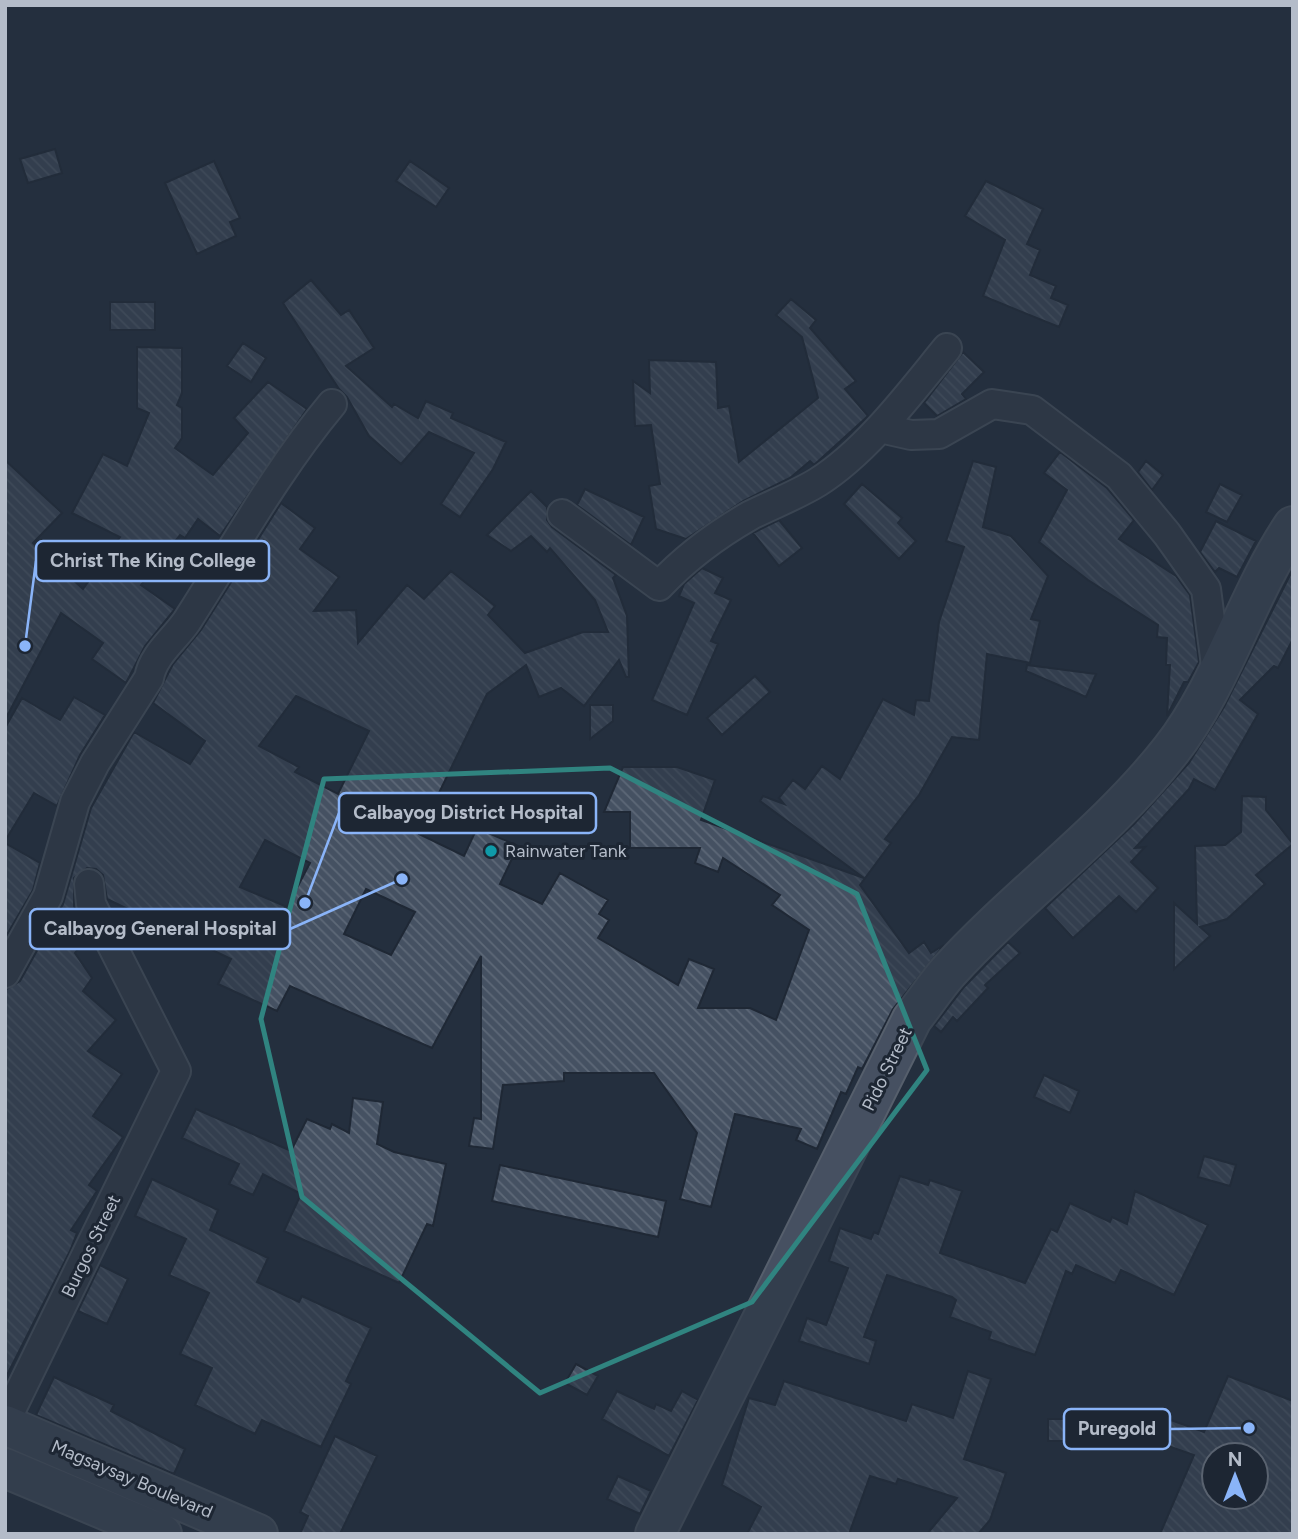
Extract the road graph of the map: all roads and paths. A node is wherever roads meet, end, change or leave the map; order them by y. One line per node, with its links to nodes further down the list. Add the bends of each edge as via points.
1 (947, 348): 3 (street)
2 (332, 404): 8 (street, via 302,439 182,628 152,665 149,678 95,763 75,802 48,895)
3 (880, 428): 4 (street, via 819,481 704,544 659,586); 6 (street, via 911,435 939,434 992,404 1032,410 1119,476 1183,556 1206,589)
4 (562, 514)
5 (1293, 526): 6 (street, Pido Street, via 1268,563)
6 (1217, 673): 13 (street, Pido Street, via 1172,749 1131,795 947,973 912,1019)
7 (89, 884): 9 (street, Burgos Street, via 91,904 176,1071)
8 (5, 973)
9 (5, 1423): 12 (street, Magsaysay Boulevard)
10 (5, 1468): 11 (street)
11 (163, 1534)
12 (258, 1534)
13 (655, 1534)

